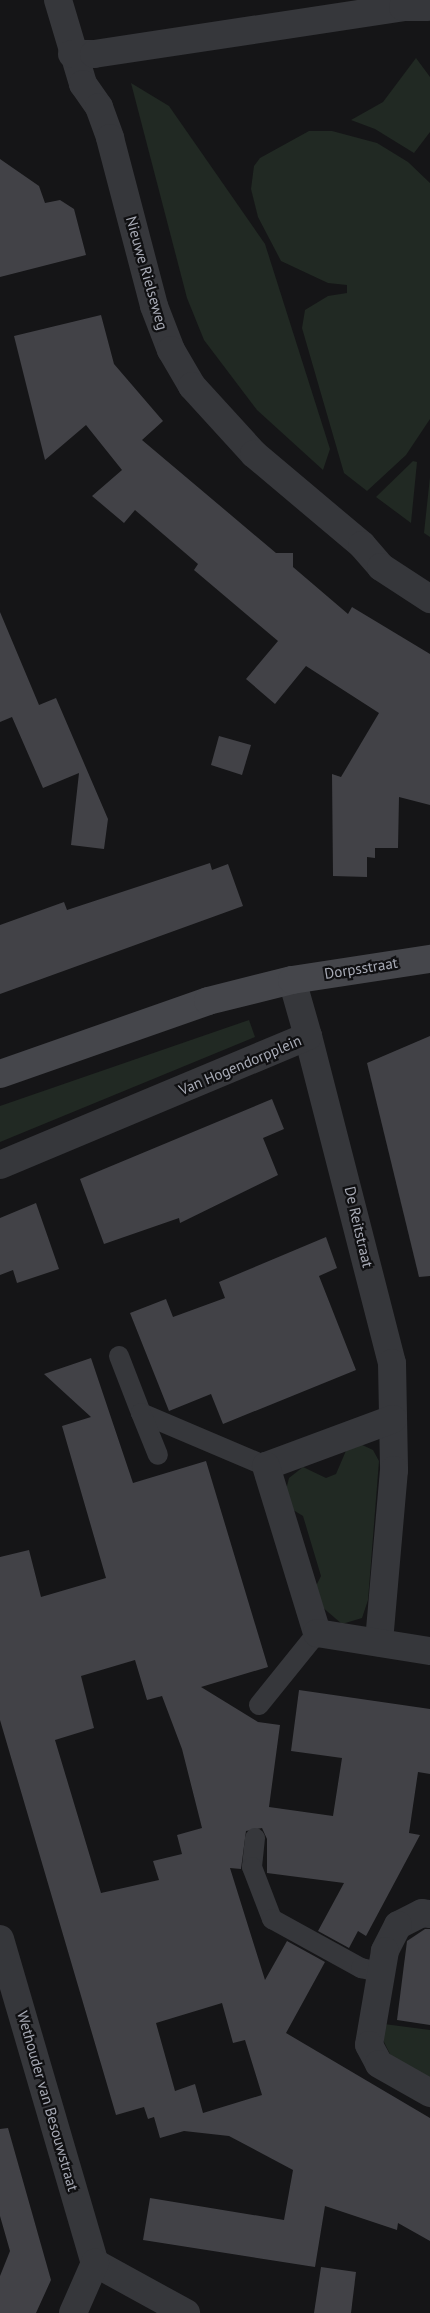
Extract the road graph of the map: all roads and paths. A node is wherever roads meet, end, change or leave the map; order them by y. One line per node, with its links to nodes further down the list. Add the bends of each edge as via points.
1 (58, 0): 3 (street, Nieuwe Rielseweg)
2 (428, 8): 3 (street, via 403,7 94,54)
3 (72, 54): 4 (street, Nieuwe Rielseweg, via 110,138 154,306 171,350 192,386 254,454 362,545 381,567)
4 (430, 598)
5 (430, 959): 6 (street, Dorpsstraat)
6 (292, 980): 7 (street, Van Hogendorpplein); 8 (street, via 208,1001)
7 (308, 1036): 9 (street, Van Hogendorpplein); 12 (street, De Reitstraat, via 392,1363)
8 (0, 1074)
9 (0, 1165)
10 (119, 1356): 11 (lane)
11 (141, 1413): 13 (lane); 14 (lane)
12 (393, 1419): 14 (street); 16 (street, De Reitstraat, via 394,1470)
13 (158, 1455)
14 (266, 1466): 15 (street)
15 (317, 1633): 16 (street); 18 (lane)
16 (380, 1642): 17 (street)
17 (430, 1651)
18 (259, 1705)
19 (255, 1838): 22 (lane, via 252,1867 272,1919 361,1968)
20 (430, 1914): 22 (street, via 422,1913 398,1925)
21 (0, 1939): 24 (street, Wethouder van Besouwstraat)
22 (378, 1972): 23 (street, via 369,2045 379,2064)
23 (430, 2093)
24 (95, 2263): 25 (street); 26 (street)
25 (73, 2313)
26 (186, 2313)

